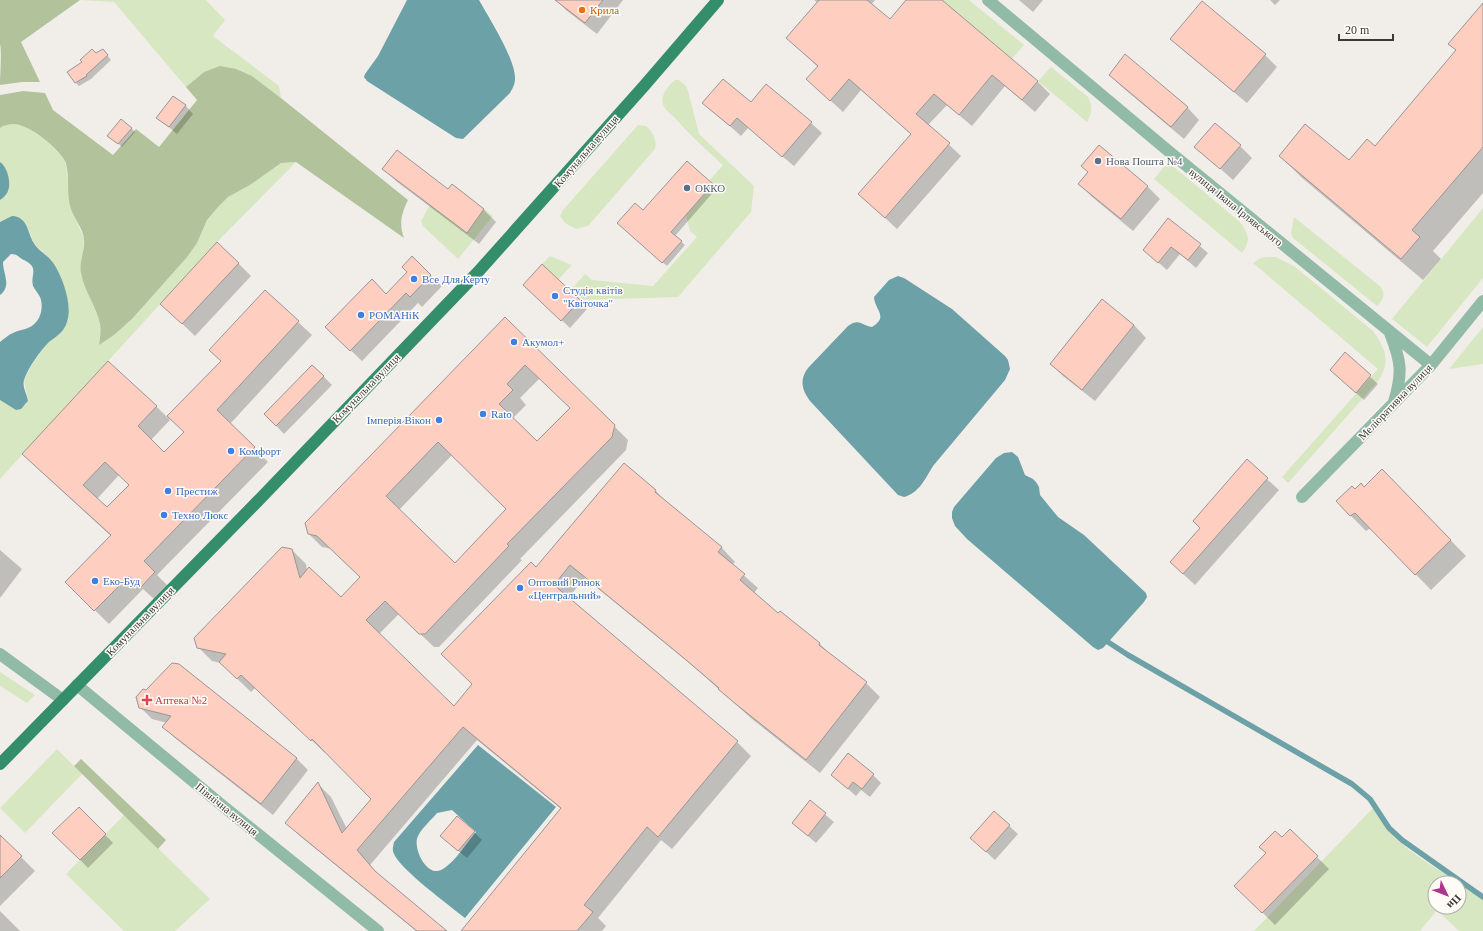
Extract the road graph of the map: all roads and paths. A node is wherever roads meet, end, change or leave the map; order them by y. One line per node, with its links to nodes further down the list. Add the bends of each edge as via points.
1 (718, 0): 9 (main road, Комунальна вулиця, via 478,272)
2 (988, 0): 4 (street, вулиця Івана Ірлявського)
3 (1483, 301): 5 (street, Меліоративна вулиця)
4 (1389, 332): 5 (street, вулиця Івана Ірлявського); 6 (street, via 1398,352 1400,367 1400,383)
5 (1431, 365): 6 (street, Меліоративна вулиця)
6 (1393, 404): 7 (street, Меліоративна вулиця)
7 (1302, 497)
8 (0, 654): 10 (street)
9 (78, 685): 10 (main road, Комунальна вулиця); 12 (street, Північна вулиця)
10 (63, 700): 11 (main road, Комунальна вулиця)
11 (0, 764)
12 (378, 931)

